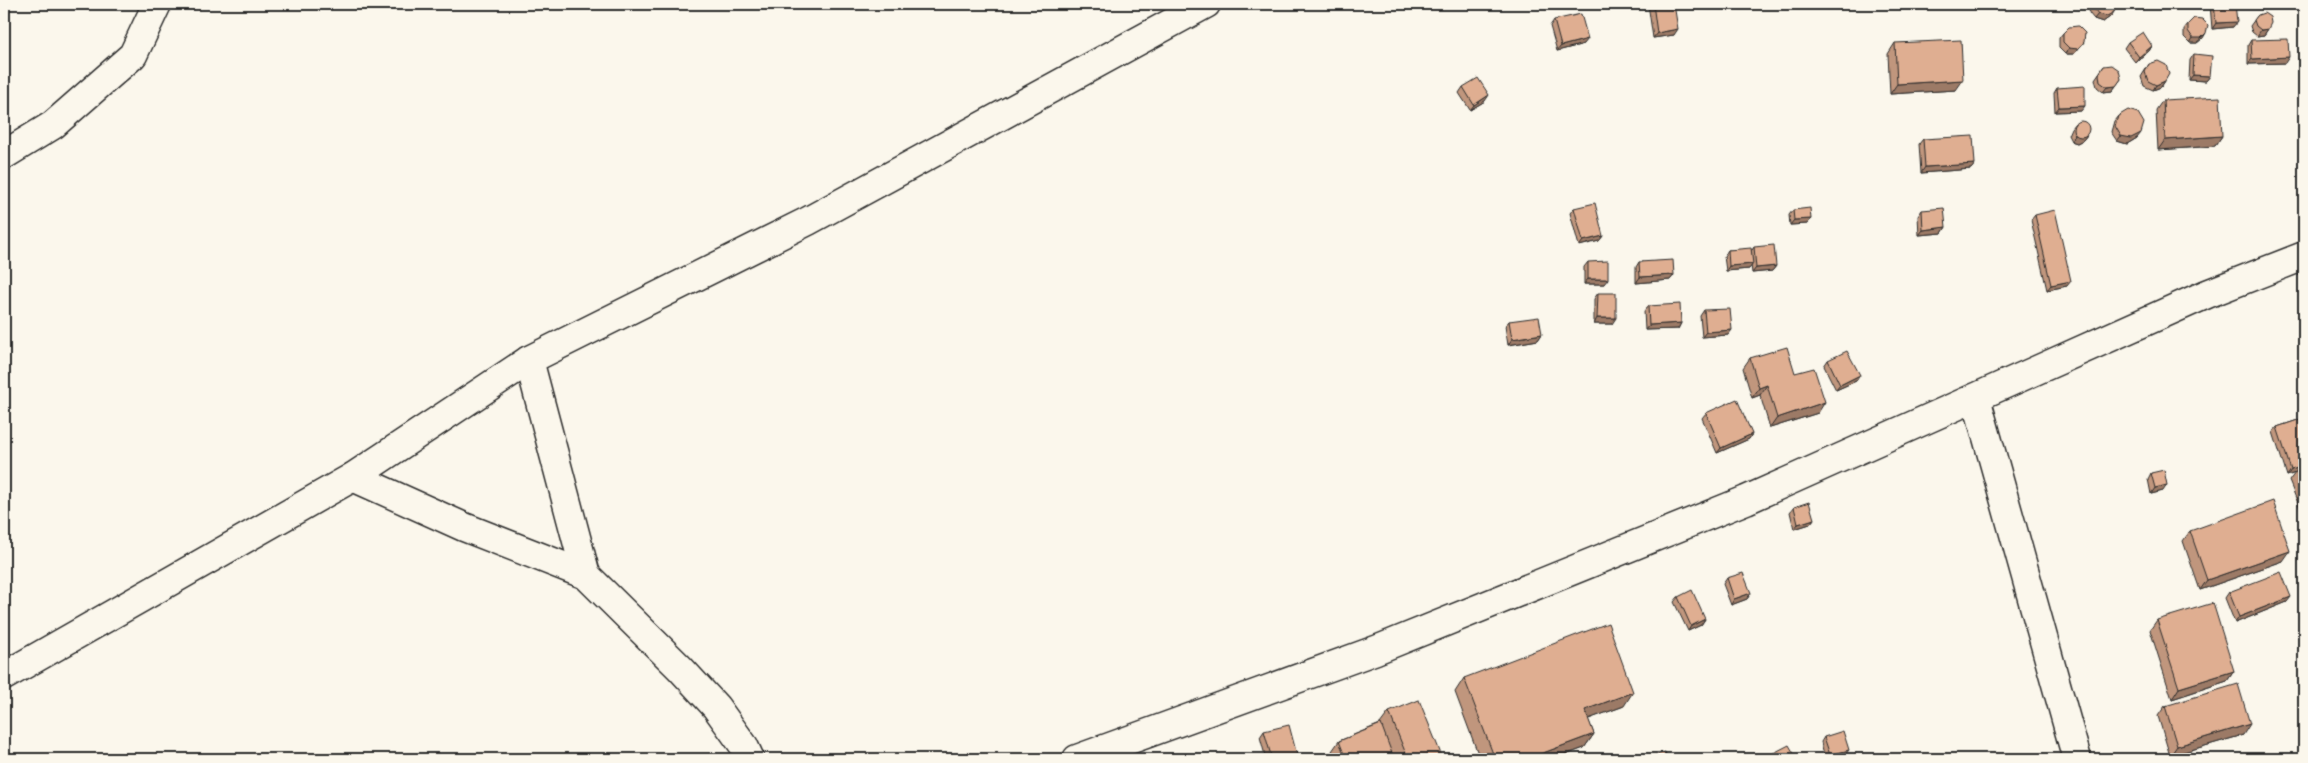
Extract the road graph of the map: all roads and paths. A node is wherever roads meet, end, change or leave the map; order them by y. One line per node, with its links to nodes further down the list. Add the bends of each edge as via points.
1 (157, 4): 3 (street, via 133,55 54,125)
2 (1206, 4): 5 (street, via 808,221)
3 (4, 155)
4 (2304, 256): 6 (street, via 2207,294)
5 (529, 360): 7 (street); 8 (street)
6 (1976, 398): 10 (street, via 1746,500); 13 (street)
7 (353, 477): 8 (street); 9 (street)
8 (586, 575): 11 (street, via 716,707)
9 (4, 676)
10 (1132, 750): 12 (street)
11 (750, 759)
12 (1077, 759)
13 (2077, 759)

